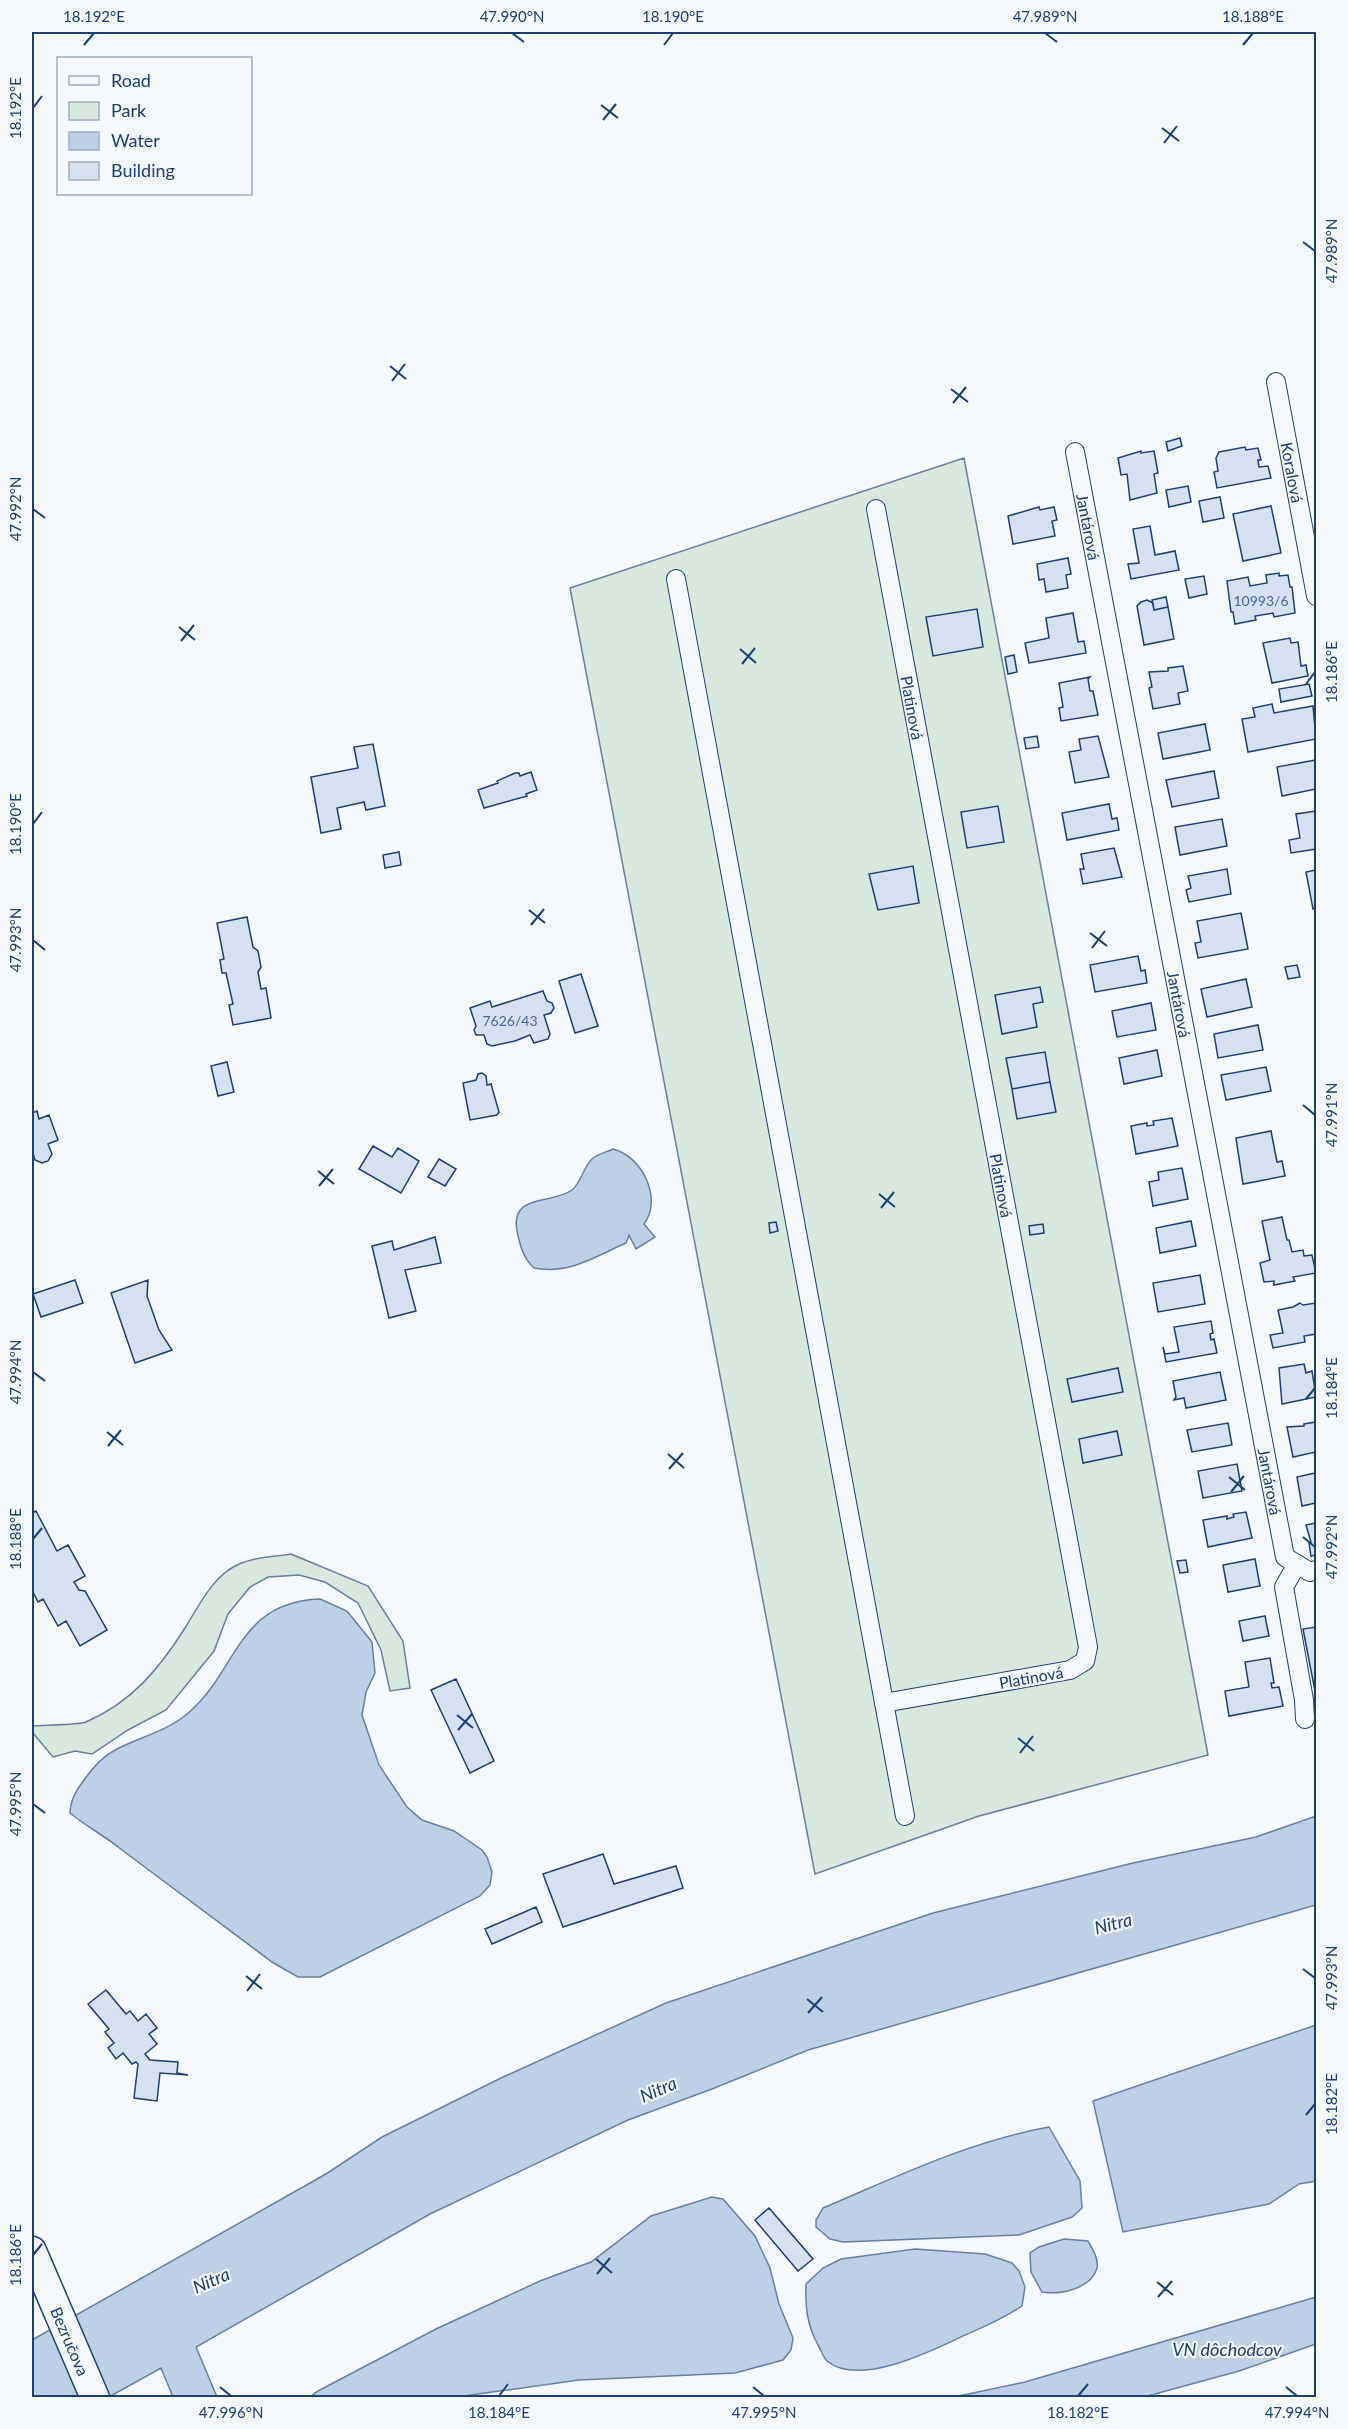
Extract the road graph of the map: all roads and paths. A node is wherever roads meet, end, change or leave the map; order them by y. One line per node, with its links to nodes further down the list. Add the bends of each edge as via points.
1 (1276, 382): 5 (street, Koralová)
2 (1075, 452): 6 (street, Jantárová)
3 (876, 508): 8 (street, Platinová, via 1088,1647 1084,1661 1070,1670)
4 (676, 579): 8 (street)
5 (1317, 596)
6 (1291, 1561): 7 (street, via 1310,1572); 9 (street, via 1284,1587)
7 (1317, 1570)
8 (884, 1703): 10 (street)
9 (1305, 1719)
10 (905, 1816)
11 (32, 2251): 12 (main road, Bezručova)
12 (95, 2397)

